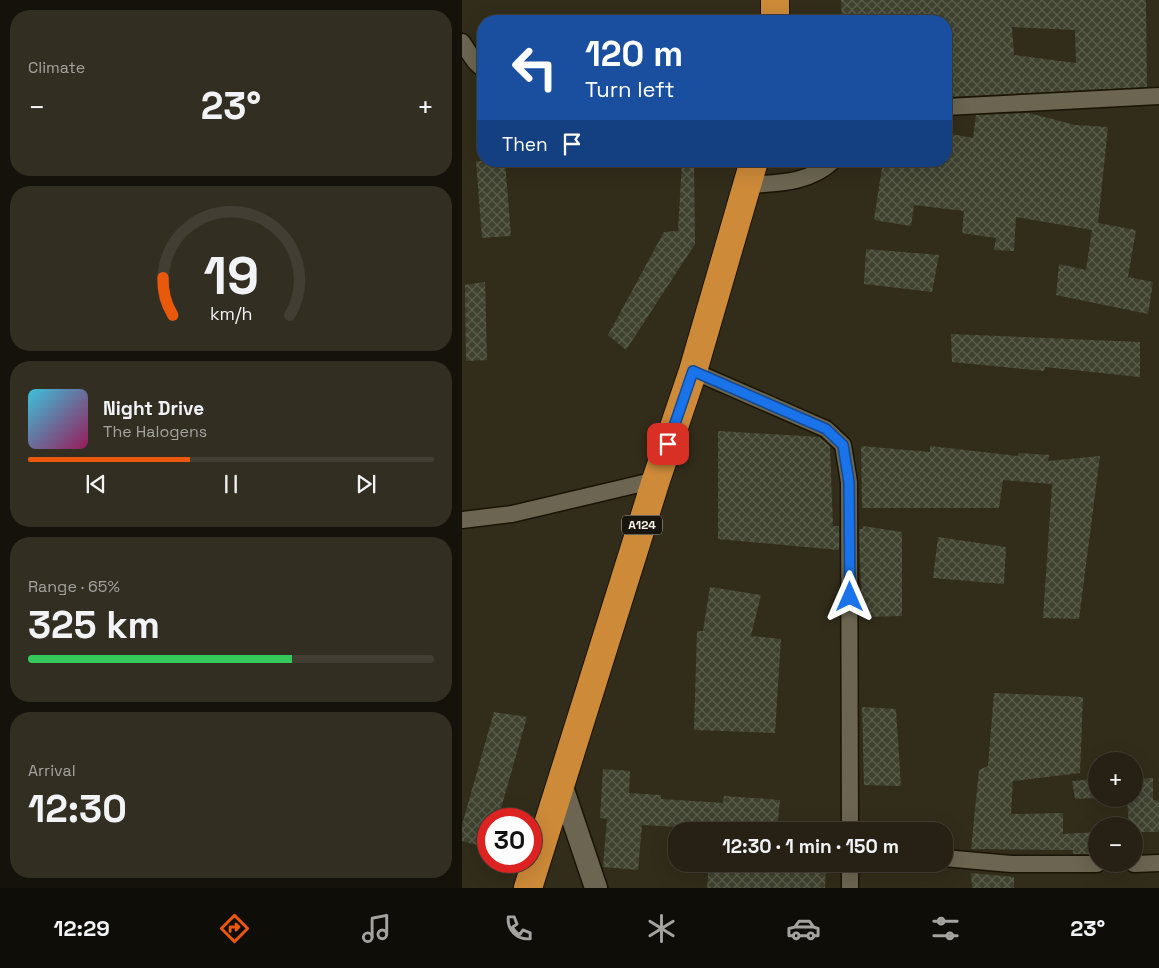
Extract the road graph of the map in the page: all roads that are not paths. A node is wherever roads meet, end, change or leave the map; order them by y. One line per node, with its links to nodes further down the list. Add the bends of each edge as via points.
1 (775, 0): 2 (highway)
2 (775, 15)
3 (462, 42): 4 (street)
4 (477, 64)
5 (1158, 96): 6 (street)
6 (952, 107)
7 (827, 167): 8 (street, via 786,183)
8 (751, 173): 9 (highway, A124)
9 (693, 371): 10 (highway, A124); 13 (street, via 826,429 843,445 849,482)
10 (656, 480): 11 (street, via 512,514); 12 (highway, A124)
11 (462, 520)
12 (560, 784): 19 (highway, A124); 20 (street)
13 (850, 822)
14 (953, 859): 15 (street, via 1011,864)
15 (1088, 864)
16 (1143, 864): 17 (street)
17 (1158, 864)
18 (850, 872): 21 (street)
19 (528, 888)
20 (596, 888)
21 (850, 888)

